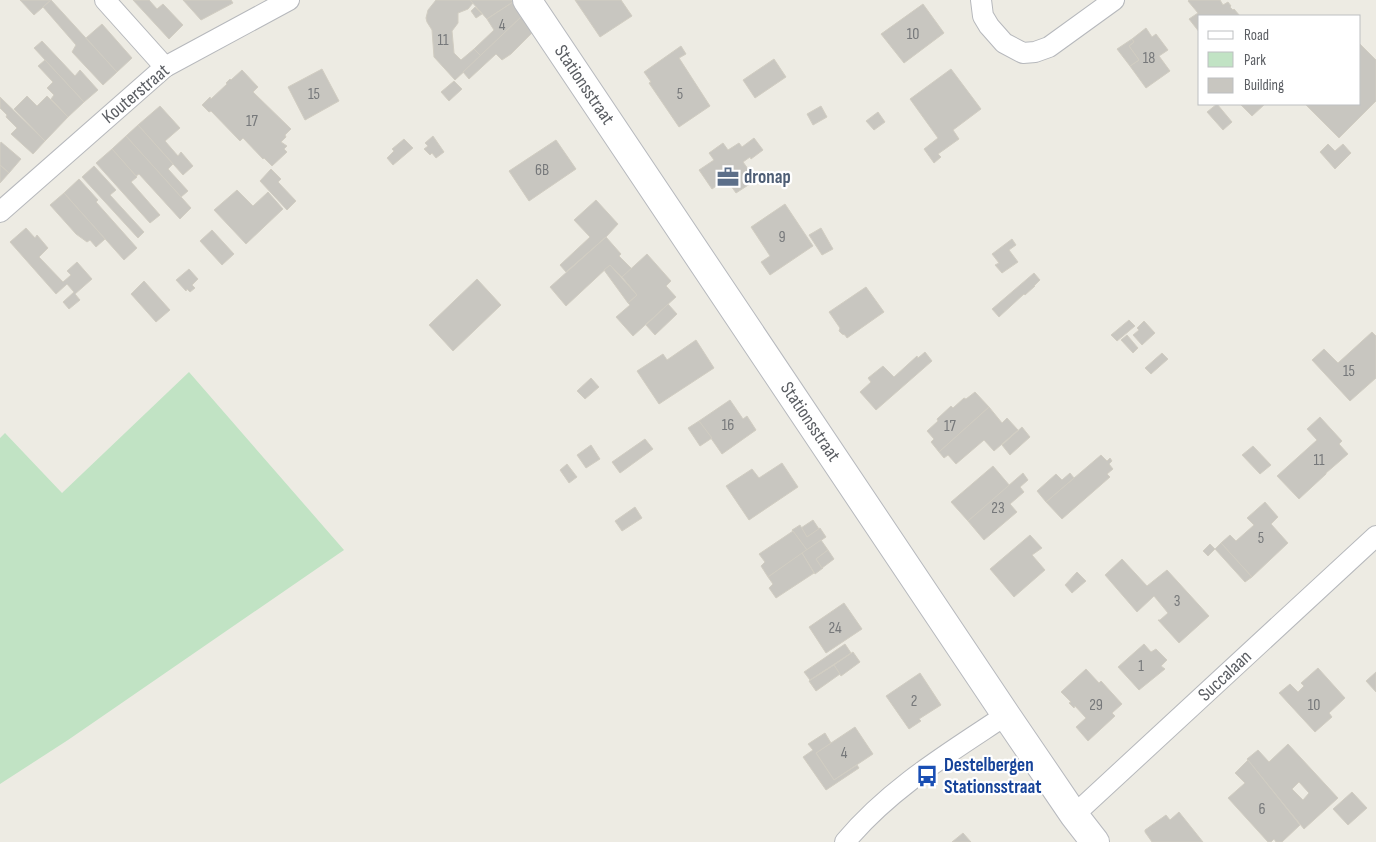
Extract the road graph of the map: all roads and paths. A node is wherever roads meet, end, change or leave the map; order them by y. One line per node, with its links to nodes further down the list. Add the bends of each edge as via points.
1 (105, 0): 6 (street)
2 (289, 0): 6 (street, Kouterstraat)
3 (527, 0): 9 (street, Stationsstraat)
4 (981, 0): 5 (street, via 983,16 989,26 1004,43 1023,53 1049,47)
5 (1099, 3)
6 (165, 67): 7 (street, Kouterstraat)
7 (0, 212)
8 (1376, 536): 10 (street, Succalaan)
9 (1006, 715): 10 (street, Stationsstraat); 11 (street, via 923,770 882,803)
10 (1074, 815): 12 (street, Stationsstraat)
11 (845, 842)
12 (1095, 842)

